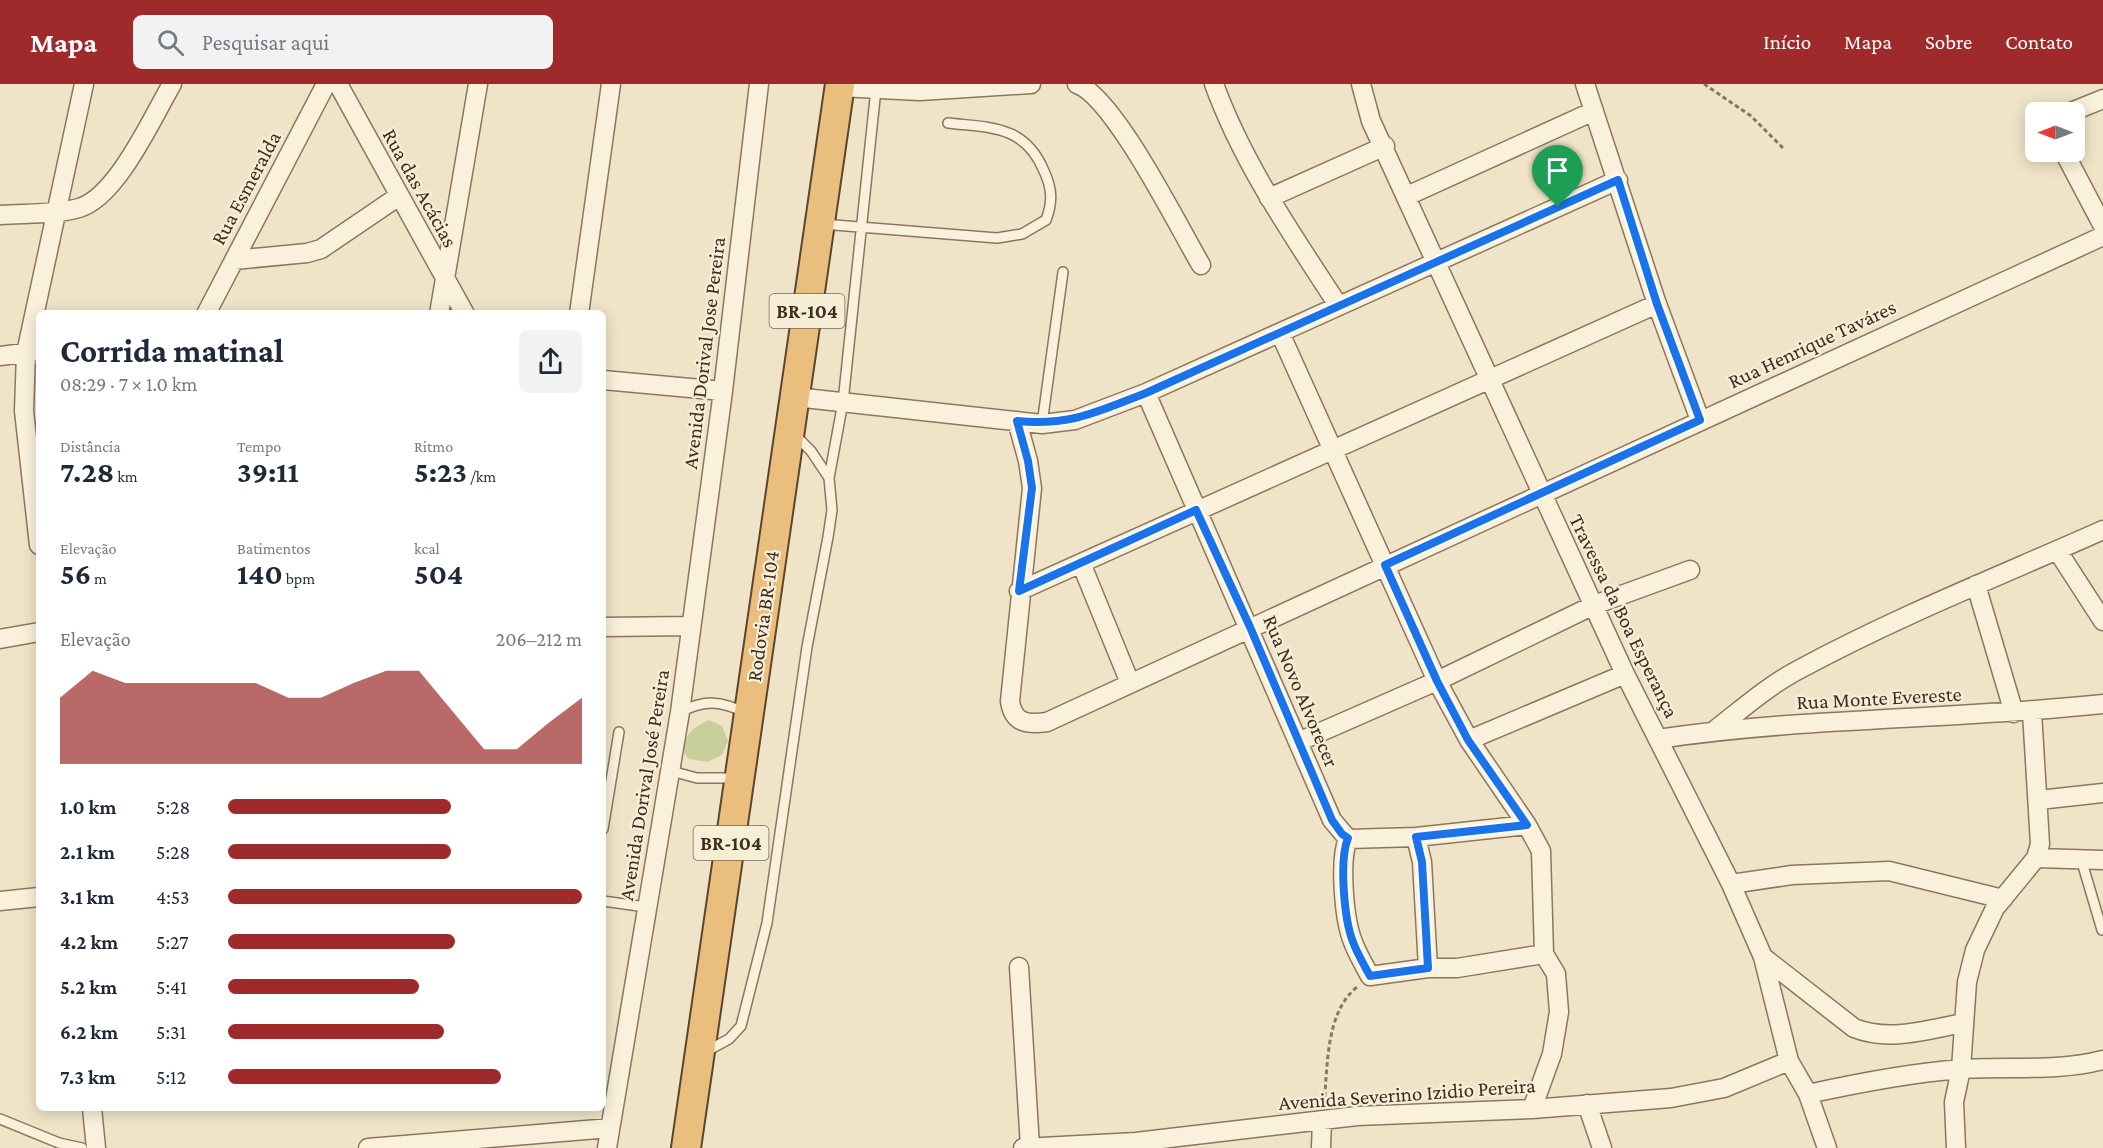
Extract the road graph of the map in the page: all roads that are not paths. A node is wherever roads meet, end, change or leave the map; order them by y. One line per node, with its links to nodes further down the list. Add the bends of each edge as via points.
1 (84, 84): 25 (street)
2 (172, 84): 25 (street, via 122,168 99,198 79,208)
3 (326, 84): 31 (street, Rua Esmeralda)
4 (338, 84): 22 (street, Rua das Acácias)
5 (478, 84): 35 (street)
6 (611, 84): 42 (street)
7 (759, 84): 49 (street, Avenida Dorival Jose Pereira)
8 (1031, 84): 14 (street, via 920,91)
9 (1077, 84): 33 (street, via 1096,95 1117,121)
10 (1214, 84): 24 (street, via 1234,134)
11 (1361, 84): 19 (street, Travessa da Boa Esperança, via 1371,121)
12 (1585, 84): 17 (street)
13 (839, 86): 14 (street); 27 (highway, Rodovia BR-104 / BR-104)
14 (876, 89): 29 (lane)
15 (2103, 99): 16 (street)
16 (2085, 106)
17 (1594, 111): 21 (street); 23 (street)
18 (948, 123): 29 (lane, via 1011,133 1025,140 1037,154 1052,196 1046,220 1022,234 997,237)
19 (1385, 146): 23 (street, Travessa da Boa Esperança); 24 (street)
20 (2069, 162): 28 (street)
21 (1618, 180): 32 (street); 36 (street)
22 (399, 196): 31 (street, via 321,249); 35 (street, Rua das Acácias)
23 (1407, 196): 32 (street, Travessa da Boa Esperança)
24 (1269, 198): 37 (street)
25 (56, 211): 26 (street); 38 (street)
26 (0, 215)
27 (820, 224): 29 (lane); 51 (highway, Rodovia BR-104 / BR-104)
28 (2103, 226)
29 (863, 227): 52 (lane)
30 (2103, 236): 53 (street, Rua Henrique Taváres)
31 (234, 260): 39 (street, Rua Esmeralda)
32 (1437, 261): 37 (street); 47 (street, Travessa da Boa Esperança)
33 (1201, 265)
34 (1063, 272): 55 (lane)
35 (443, 277): 40 (street); 41 (street, Rua das Acácias)
36 (1657, 304): 47 (street); 53 (street)
37 (1338, 305): 44 (street)
38 (39, 310)
39 (208, 310)
40 (439, 310)
41 (463, 310)
42 (580, 310)
43 (36, 328): 45 (street)
44 (1280, 333): 50 (street); 57 (street)
45 (32, 352): 46 (street); 58 (street, via 24,411)
46 (0, 356)
47 (1490, 378): 57 (street); 60 (street, Travessa da Boa Esperança)
48 (606, 380): 49 (street)
49 (723, 391): 72 (street, Avenida Dorival Jose Pereira)
50 (1146, 393): 55 (street, via 1075,420); 62 (street, Rua Novo Alvorecer)
51 (795, 397): 52 (street); 56 (highway, Rodovia BR-104 / BR-104)
52 (843, 402): 54 (street); 59 (lane)
53 (1700, 420): 60 (street, Rua Henrique Taváres)
54 (1017, 421): 55 (street); 69 (street, via 1032,488)
55 (1042, 424)
56 (790, 430): 59 (lane, via 811,451); 83 (highway, Rodovia BR-104 / BR-104)
57 (1334, 449): 62 (street); 66 (street)
58 (34, 474): 61 (street)
59 (829, 478): 112 (lane, via 832,510 807,647 767,923 741,1026 729,1039)
60 (1540, 494): 66 (street, Rua Henrique Taváres); 70 (street, Travessa da Boa Esperança)
61 (36, 502)
62 (1196, 510): 65 (street); 74 (street, Rua Novo Alvorecer)
63 (2103, 530): 64 (street)
64 (2057, 550): 68 (street); 71 (street)
65 (1081, 563): 69 (street); 79 (street)
66 (1385, 565): 74 (street, Rua Henrique Taváres); 78 (street)
67 (1690, 570): 70 (street)
68 (1976, 585): 82 (street); 84 (street, via 1799,669)
69 (1019, 591): 79 (street, Rua Henrique Taváres, via 1010,701 1022,723 1047,722)
70 (1594, 605): 77 (street, Travessa da Boa Esperança); 78 (street)
71 (2103, 621)
72 (691, 626): 73 (street); 81 (street, Avenida Dorival José Pereira)
73 (606, 627)
74 (1250, 627): 79 (street, Rua Henrique Taváres); 88 (street, Rua Novo Alvorecer)
75 (36, 633): 76 (street)
76 (0, 639)
77 (1625, 674): 86 (street, Travessa da Boa Esperança); 87 (street)
78 (1437, 681): 87 (street); 88 (street)
79 (1130, 683)
80 (2103, 704): 82 (street, Rua Monte Evereste)
81 (680, 712): 83 (lane, via 698,703 715,703); 89 (street, Avenida Dorival José Pereira)
82 (2023, 712): 84 (street, Rua Monte Evereste); 92 (street)
83 (749, 715): 90 (highway, Rodovia BR-104 / BR-104)
84 (1715, 730): 86 (street, Rua Monte Evereste)
85 (619, 732): 93 (lane)
86 (1658, 739): 100 (street, Travessa da Boa Esperança)
87 (1468, 740): 94 (street)
88 (1298, 742): 96 (street, Rua Novo Alvorecer, via 1332,820)
89 (671, 771): 90 (lane, via 698,778); 105 (street, Avenida Dorival José Pereira)
90 (740, 778): 112 (highway, Rodovia BR-104 / BR-104)
91 (2103, 793): 92 (street)
92 (2039, 800): 97 (street, via 2040,844)
93 (606, 811)
94 (1527, 825): 95 (street); 107 (street, via 1541,851)
95 (1416, 837): 96 (street); 110 (street, via 1422,862)
96 (1348, 838): 110 (street, via 1343,864 1352,940 1370,976)
97 (2036, 858): 98 (street); 102 (street)
98 (2081, 859): 99 (street); 106 (lane)
99 (2103, 860)
100 (1731, 884): 102 (street, via 1821,873 1889,871); 108 (street, Travessa da Boa Esperança)
101 (36, 897): 103 (street)
102 (2003, 899): 111 (street, via 1975,950)
103 (0, 901)
104 (606, 901): 105 (lane)
105 (646, 907): 122 (street, Avenida Dorival José Pereira)
106 (2102, 930)
107 (1544, 954): 110 (street, via 1458,968); 118 (street, via 1556,974 1559,1012 1552,1054)
108 (1763, 957): 111 (street, via 1854,1028 1866,1033 1884,1036); 114 (street, Travessa da Boa Esperança)
109 (1019, 967): 129 (street)
110 (1428, 968)
111 (1963, 1023): 115 (street)
112 (700, 1054): 128 (highway, Rodovia BR-104 / BR-104)
113 (2103, 1060): 115 (street, via 2034,1068)
114 (1789, 1061): 116 (street, Travessa da Boa Esperança); 117 (street, Avenida Severino Izidio Pereira, via 1725,1088 1671,1098)
115 (1961, 1069): 116 (street); 133 (street, via 1954,1102)
116 (1808, 1094): 132 (street, Travessa da Boa Esperança)
117 (1587, 1104): 118 (street, Avenida Severino Izidio Pereira); 131 (street)
118 (1532, 1109): 121 (street, Avenida Severino Izidio Pereira)
119 (92, 1111): 125 (street)
120 (0, 1119): 124 (lane)
121 (1322, 1120): 123 (street, Avenida Severino Izidio Pereira); 130 (street)
122 (610, 1128): 126 (street); 127 (street, Avenida Dorival José Pereira)
123 (1137, 1145): 129 (street, Avenida Severino Izidio Pereira)
124 (81, 1148)
125 (96, 1148)
126 (368, 1148)
127 (607, 1148)
128 (686, 1148)
129 (1026, 1148)
130 (1321, 1148)
131 (1602, 1148)
132 (1827, 1148)
133 (1956, 1148)

